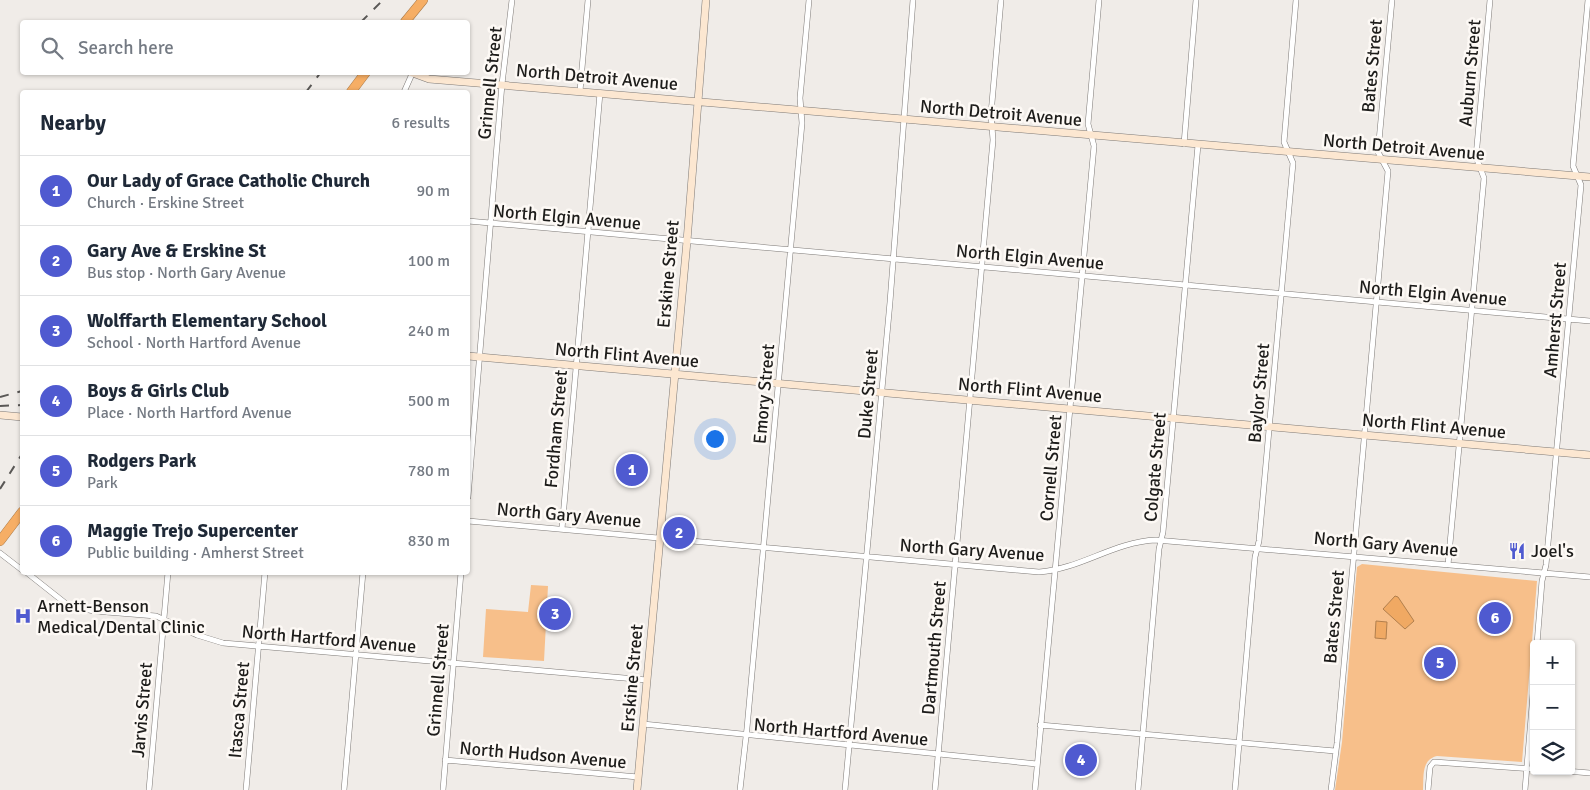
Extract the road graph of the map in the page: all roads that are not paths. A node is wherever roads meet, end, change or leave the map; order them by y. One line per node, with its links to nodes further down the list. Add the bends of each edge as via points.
1 (423, 0): 14 (highway)
2 (512, 0): 18 (street, Grinnell Street)
3 (588, 0): 21 (street)
4 (706, 0): 23 (street, Erskine Street)
5 (808, 0): 24 (street, Emory Street)
6 (912, 0): 25 (street, Duke Street)
7 (1001, 0): 26 (street, Dartmouth Street)
8 (1099, 0): 27 (street, Cornell Street, via 1088,124)
9 (1196, 0): 28 (street)
10 (1296, 0): 30 (street, Baylor Street, via 1284,142)
11 (1392, 0): 31 (street, Bates Street, via 1378,152)
12 (1490, 0): 32 (street, Auburn Street, via 1476,158)
13 (1588, 0): 33 (street, Amherst Street, via 1573,166)
14 (407, 20)
15 (364, 75): 19 (highway)
16 (410, 75): 20 (street)
17 (417, 75): 18 (street, North Detroit Avenue, via 429,79)
18 (502, 84): 21 (street, North Detroit Avenue); 36 (street, Grinnell Street)
19 (352, 90)
20 (405, 90)
21 (580, 91): 22 (street, North Detroit Avenue)
22 (600, 92): 23 (street, North Detroit Avenue); 37 (street, Fordham Street)
23 (698, 101): 24 (street, North Detroit Avenue); 38 (street, Erskine Street)
24 (801, 111): 25 (street, North Detroit Avenue); 39 (street, Emory Street)
25 (903, 120): 26 (street, North Detroit Avenue); 40 (street, Duke Street)
26 (992, 128): 27 (street, North Detroit Avenue); 41 (street, Dartmouth Street, via 994,140)
27 (1091, 136): 28 (street, North Detroit Avenue); 42 (street, Cornell Street, via 1094,146)
28 (1184, 144): 29 (street, North Detroit Avenue)
29 (1198, 145): 30 (street, North Detroit Avenue); 43 (street, Colgate Street)
30 (1288, 152): 31 (street, North Detroit Avenue); 44 (street, Baylor Street, via 1293,162)
31 (1383, 161): 32 (street, North Detroit Avenue); 45 (street, Bates Street, via 1388,171)
32 (1480, 169): 33 (street, North Detroit Avenue); 46 (street, Auburn Street, via 1484,178)
33 (1577, 176): 34 (street, North Detroit Avenue); 47 (street, Amherst Street, via 1581,185)
34 (1590, 177)
35 (470, 221): 36 (street, North Elgin Avenue)
36 (491, 224): 37 (street, North Elgin Avenue); 50 (street, Grinnell Street)
37 (588, 232): 38 (street, North Elgin Avenue); 51 (street, Fordham Street)
38 (686, 241): 39 (street, North Elgin Avenue); 52 (street, Erskine Street)
39 (790, 250): 40 (street, North Elgin Avenue); 53 (street, Emory Street)
40 (894, 259): 41 (street, North Elgin Avenue); 54 (street, Duke Street)
41 (982, 266): 42 (street, North Elgin Avenue); 55 (street, Dartmouth Street)
42 (1082, 275): 43 (street, North Elgin Avenue); 56 (street, Cornell Street)
43 (1186, 285): 44 (street, North Elgin Avenue); 59 (street, Colgate Street)
44 (1281, 293): 45 (street, North Elgin Avenue); 60 (street, Baylor Street)
45 (1377, 302): 46 (street, North Elgin Avenue); 61 (street, Bates Street)
46 (1472, 310): 47 (street, North Elgin Avenue); 62 (street, Auburn Street)
47 (1569, 319): 48 (street, North Elgin Avenue); 63 (street, Amherst Street)
48 (1590, 321)
49 (470, 356): 50 (street, North Flint Avenue)
50 (480, 356): 51 (street, North Flint Avenue); 65 (street, Grinnell Street)
51 (575, 365): 52 (street, North Flint Avenue); 68 (street, Fordham Street)
52 (675, 374): 53 (street, North Flint Avenue); 69 (street, Erskine Street)
53 (778, 382): 54 (street, North Flint Avenue); 72 (street, Emory Street)
54 (882, 392): 55 (street, North Flint Avenue); 76 (street, Duke Street)
55 (970, 400): 56 (street, North Flint Avenue); 77 (street, Dartmouth Street)
56 (1070, 409): 59 (street, North Flint Avenue); 80 (street, Cornell Street)
57 (0, 415): 58 (street)
58 (20, 417)
59 (1173, 418): 60 (street, North Flint Avenue); 70 (street, Colgate Street)
60 (1270, 426): 61 (street, North Flint Avenue); 73 (street, Baylor Street)
61 (1364, 435): 62 (street, North Flint Avenue); 75 (street, Bates Street)
62 (1460, 443): 63 (street, North Flint Avenue); 78 (street, Auburn Street)
63 (1557, 452): 64 (street, North Flint Avenue); 81 (street, Amherst Street)
64 (1590, 455)
65 (470, 474)
66 (20, 515): 71 (highway)
67 (470, 521): 68 (street, North Gary Avenue)
68 (562, 529): 69 (street, North Gary Avenue)
69 (660, 538): 72 (street, North Gary Avenue); 93 (street, Erskine Street)
70 (1161, 540): 73 (street, North Gary Avenue); 80 (street, North Gary Avenue, via 1121,545); 97 (street, Colgate Street)
71 (0, 541)
72 (764, 548): 76 (street, North Gary Avenue); 98 (street, Emory Street)
73 (1257, 548): 75 (street, North Gary Avenue); 99 (street, Baylor Street)
74 (0, 553): 79 (street)
75 (1353, 556): 78 (street, North Gary Avenue); 101 (street, Bates Street)
76 (866, 557): 77 (street, North Gary Avenue); 100 (street, Duke Street)
77 (956, 565): 80 (street, North Gary Avenue, via 1039,572); 102 (street, Dartmouth Street)
78 (1448, 565): 81 (street, North Gary Avenue)
79 (20, 568)
80 (1055, 570): 96 (street, Cornell Street)
81 (1544, 573): 87 (street, North Gary Avenue); 89 (street, Amherst Street)
82 (30, 575): 88 (street, North Hartford Avenue, via 69,606)
83 (168, 575): 88 (street, Jarvis Street)
84 (265, 575): 90 (street, Itasca Street)
85 (363, 575): 91 (street)
86 (461, 575): 92 (street, Grinnell Street)
87 (1590, 577)
88 (164, 619): 90 (street, North Hartford Avenue, via 211,639); 110 (street, Jarvis Street)
89 (1537, 640)
90 (258, 646): 91 (street, North Hartford Avenue); 111 (street, Itasca Street)
91 (356, 654): 92 (street, North Hartford Avenue); 112 (street)
92 (454, 664): 93 (street, North Hartford Avenue); 103 (street, Grinnell Street)
93 (646, 680): 95 (street, Erskine Street)
94 (1534, 685): 105 (street)
95 (642, 724): 98 (street, North Hartford Avenue); 109 (street, Erskine Street)
96 (1040, 725): 97 (street); 104 (street, Cornell Street)
97 (1143, 734): 99 (street); 119 (street, Colgate Street)
98 (745, 736): 100 (street, North Hartford Avenue); 115 (street, Emory Street)
99 (1239, 742): 101 (street); 120 (street, Baylor Street)
100 (848, 746): 102 (street, North Hartford Avenue); 116 (street, Duke Street)
101 (1335, 751): 121 (street, Bates Street)
102 (939, 755): 104 (street, North Hartford Avenue); 117 (street, Dartmouth Street)
103 (445, 760): 109 (street, North Hudson Avenue); 113 (street, Grinnell Street)
104 (1037, 764): 118 (street, Cornell Street)
105 (1527, 768): 106 (street); 122 (street, via 1439,761 1430,767); 123 (street)
106 (1530, 768)
107 (1575, 772): 108 (street)
108 (1590, 773)
109 (638, 777): 114 (street, Erskine Street)
110 (149, 790)
111 (246, 790)
112 (344, 790)
113 (443, 790)
114 (637, 790)
115 (740, 790)
116 (844, 790)
117 (935, 790)
118 (1035, 790)
119 (1138, 790)
120 (1235, 790)
121 (1330, 790)
122 (1428, 790)
123 (1525, 790)

